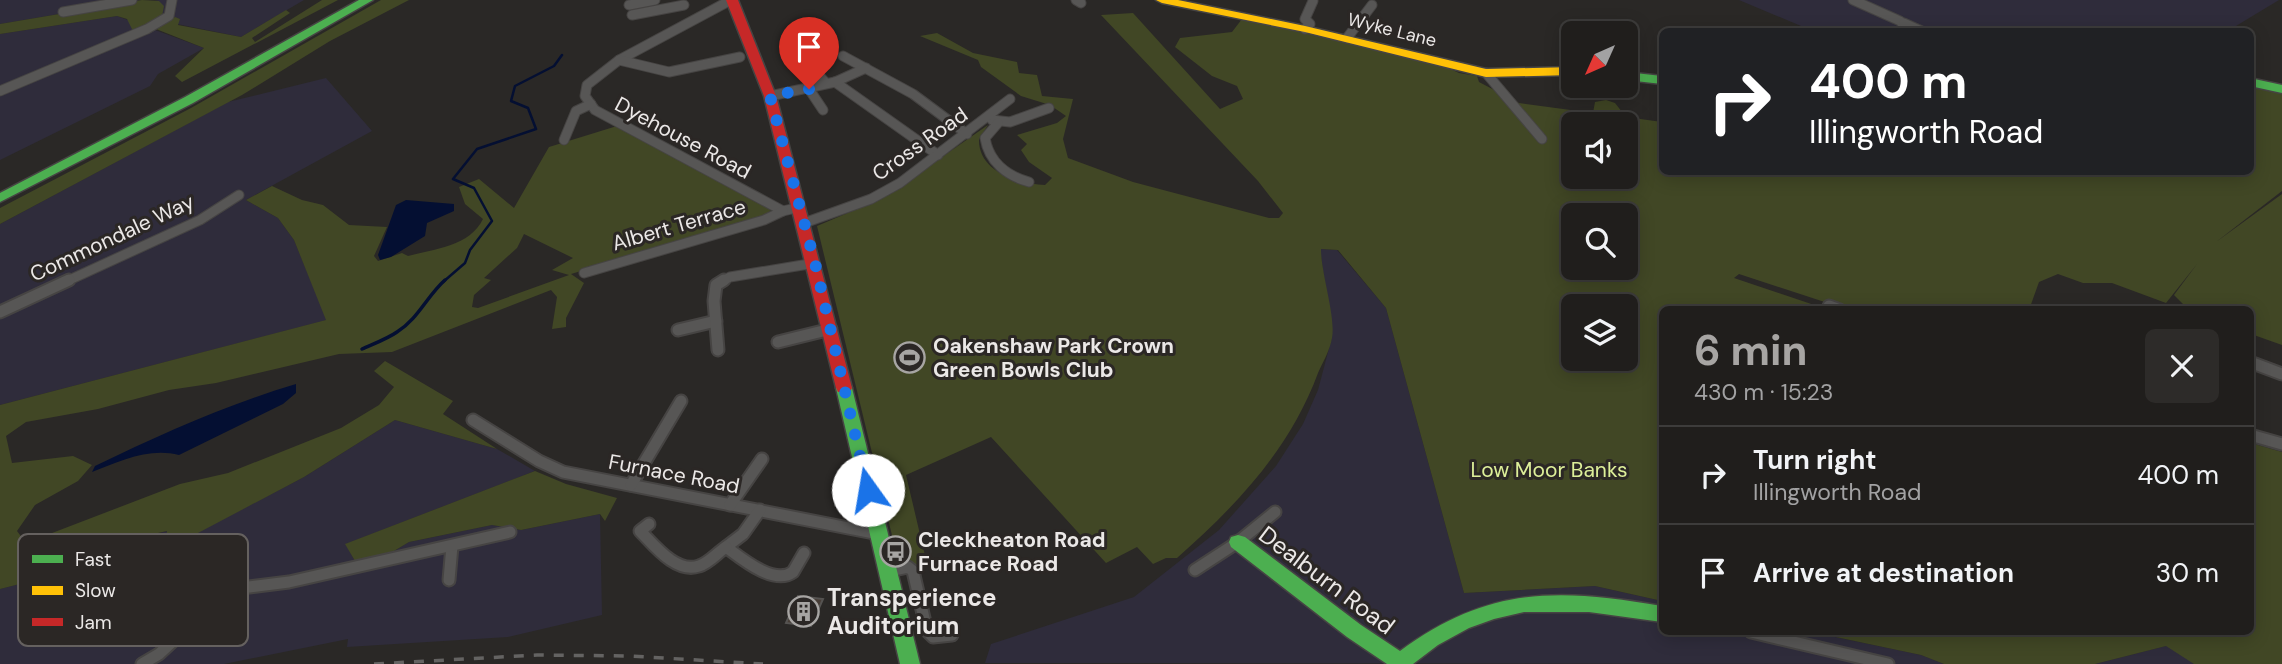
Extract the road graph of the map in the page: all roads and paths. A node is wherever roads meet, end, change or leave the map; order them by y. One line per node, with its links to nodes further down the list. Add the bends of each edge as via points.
1 (132, 0): 13 (street)
2 (173, 0): 34 (street, via 169,16 147,29)
3 (351, 0): 47 (main road)
4 (367, 0): 49 (main road)
5 (655, 0): 11 (street)
6 (732, 0): 15 (street, Dyehouse Road); 35 (main road)
7 (1162, 0): 19 (main road, Wyke Lane)
8 (1853, 0): 16 (street)
9 (1313, 1): 19 (street)
10 (685, 3): 14 (street); 15 (street)
11 (629, 5)
12 (1371, 5): 21 (street)
13 (63, 12)
14 (632, 15)
15 (694, 20): 24 (street, Dyehouse Road)
16 (1900, 21): 17 (street); 18 (street)
17 (1906, 28)
18 (1915, 28)
19 (1306, 29): 21 (main road, Wyke Lane)
20 (818, 33): 30 (street, via 808,45 818,74)
21 (1347, 38): 27 (main road, Wyke Lane)
22 (843, 56): 25 (street)
23 (740, 57): 24 (street, via 723,57 669,72)
24 (619, 60): 37 (street, Dyehouse Road, via 587,85 585,96)
25 (866, 68): 30 (street); 42 (street, via 931,106)
26 (1561, 71): 27 (main road, Wyke Lane)
27 (1486, 73): 44 (street)
28 (1638, 77): 29 (main road)
29 (1659, 80)
30 (830, 82): 32 (street); 45 (street)
31 (2254, 83): 33 (main road)
32 (809, 89): 35 (street); 39 (street)
33 (2282, 89)
34 (0, 91)
35 (770, 96): 51 (main road)
36 (1010, 99): 40 (street, Cross Road)
37 (591, 104): 43 (street, Dyehouse Road, via 576,111); 50 (street, Dyehouse Road)
38 (1049, 108): 41 (street)
39 (823, 110)
40 (986, 118): 41 (street); 42 (street, Cross Road)
41 (998, 122): 46 (street, via 985,138 985,147 1016,180)
42 (967, 134): 45 (street, Cross Road)
43 (564, 139)
44 (1542, 139)
45 (938, 155): 51 (street, Cross Road, via 871,199)
46 (1029, 182)
47 (0, 187)
48 (239, 195): 54 (street, Commondale Way, via 200,220)
49 (0, 198)
50 (783, 211): 51 (street); 53 (street, Albert Terrace)
51 (802, 215): 52 (main road)
52 (815, 263): 55 (street, via 730,276 716,285); 56 (main road)
53 (584, 273)
54 (0, 313)
55 (716, 321): 57 (street); 59 (street)
56 (831, 329): 58 (street); 73 (main road)
57 (678, 330)
58 (778, 342)
59 (718, 350)
60 (2254, 364): 61 (street)
61 (2282, 374)
62 (681, 401): 67 (street)
63 (473, 420): 67 (street, Furnace Road, via 563,472)
64 (2254, 436): 65 (street)
65 (2282, 444)
66 (762, 459): 68 (street)
67 (631, 485): 68 (street, Furnace Road)
68 (730, 505): 69 (street, Furnace Road)
69 (760, 510): 73 (street, Furnace Road); 76 (street, via 743,534)
70 (1275, 512): 74 (street, Dealburn Road)
71 (649, 524): 76 (street, via 640,531 693,574)
72 (510, 532): 75 (street)
73 (880, 534): 79 (main road)
74 (1238, 542): 78 (street, Dealburn Road); 82 (main road, Dealburn Road, via 1400,662 1429,634 1451,622 1520,602 1614,604)
75 (452, 546): 80 (street); 81 (street)
76 (726, 547): 77 (street, via 756,568 786,576)
77 (804, 553)
78 (1195, 570)
79 (889, 571): 83 (street, via 908,567 913,571 927,631 933,637); 87 (main road)
80 (449, 580)
81 (248, 587)
82 (1659, 613)
83 (952, 635)
84 (1764, 635): 88 (street)
85 (168, 646): 86 (street)
86 (142, 664)
87 (910, 664)
88 (1888, 664)

